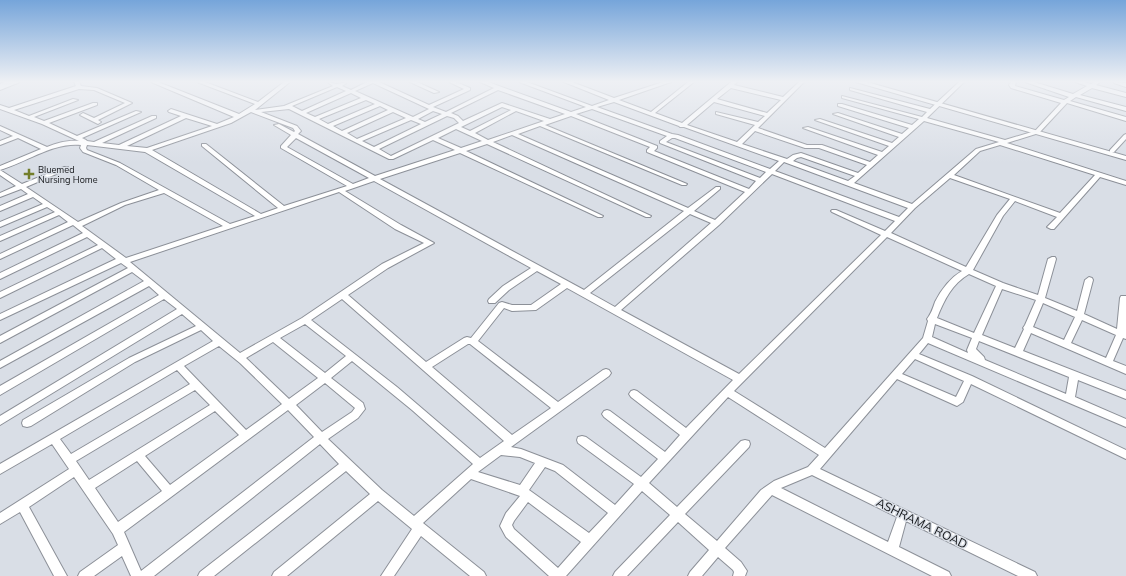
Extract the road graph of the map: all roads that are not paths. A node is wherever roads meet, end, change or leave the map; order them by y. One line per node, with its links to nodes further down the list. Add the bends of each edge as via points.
1 (6, 109): 33 (street)
2 (12, 109): 33 (street)
3 (51, 109): 48 (street)
4 (82, 109): 58 (street)
5 (117, 109): 54 (street)
6 (220, 109): 50 (street)
7 (254, 109): 38 (street)
8 (269, 109): 38 (street)
9 (293, 109): 39 (street)
10 (312, 109): 39 (street)
11 (341, 109): 55 (street)
12 (369, 109): 64 (street)
13 (429, 109): 51 (street)
14 (433, 109): 41 (street)
15 (455, 109): 41 (street)
16 (494, 109): 60 (street)
17 (516, 109): 57 (street); 74 (street)
18 (556, 109): 42 (street)
19 (584, 109): 42 (street)
20 (594, 109): 77 (street)
21 (637, 109): 43 (street)
22 (658, 109): 43 (street)
23 (703, 109): 65 (street)
24 (747, 109): 46 (street)
25 (774, 109): 46 (street)
26 (853, 109): 68 (street)
27 (888, 109): 52 (street)
28 (922, 109): 36 (street)
29 (933, 109): 36 (street)
30 (958, 109): 71 (main road)
31 (1060, 109): 71 (street)
32 (1090, 109): 53 (street)
33 (9, 110): 48 (street)
34 (393, 110): 51 (street); 72 (street)
35 (171, 111): 47 (street)
36 (930, 111): 52 (street)
37 (138, 112): 62 (street)
38 (250, 112): 50 (street); 75 (street)
39 (302, 113): 55 (street)
40 (718, 113): 67 (street)
41 (445, 114): 59 (street); 60 (street, via 456,117)
42 (570, 114): 57 (street); 94 (street)
43 (651, 114): 65 (street)
44 (836, 114): 78 (street)
45 (83, 115): 54 (street)
46 (769, 115): 67 (street)
47 (186, 116): 63 (street); 93 (street)
48 (30, 117): 58 (street)
49 (154, 117): 88 (street)
50 (240, 117): 63 (street)
51 (411, 118): 59 (street); 82 (street)
52 (922, 119): 68 (street); 85 (street)
53 (1126, 119)
54 (94, 120): 62 (street)
55 (315, 120): 64 (street)
56 (818, 120): 92 (street)
57 (550, 121): 61 (street)
58 (44, 123): 80 (street)
59 (425, 124): 95 (street)
60 (463, 124): 66 (street)
61 (538, 124): 73 (street); 118 (street)
62 (107, 125): 80 (street)
63 (217, 126): 97 (street)
64 (329, 126): 72 (street)
65 (682, 126): 90 (street)
66 (456, 127): 74 (street); 81 (street)
67 (757, 127): 90 (street); 91 (street)
68 (912, 127): 78 (street)
69 (0, 128): 76 (street)
70 (806, 128): 100 (street)
71 (1039, 131): 85 (street); 99 (main road); 102 (main road)
72 (343, 133): 82 (street)
73 (512, 133): 83 (street); 132 (street)
74 (469, 134): 83 (street)
75 (295, 135): 113 (street); 120 (street, via 283,147)
76 (18, 136): 86 (street); 96 (street)
77 (671, 136): 84 (street); 108 (street)
78 (903, 136): 92 (street)
79 (1126, 136): 99 (street)
80 (77, 138): 87 (street)
81 (434, 138): 95 (street, via 391,158); 98 (street)
82 (359, 140): 95 (street)
83 (486, 141): 98 (street); 137 (street)
84 (662, 142): 94 (street); 114 (street)
85 (1002, 142): 109 (street); 111 (street, via 978,150)
86 (0, 143)
87 (85, 143): 88 (street); 96 (street, via 72,142); 122 (street, via 85,151 118,164)
88 (95, 144): 93 (street)
89 (204, 145): 130 (street)
90 (738, 145): 103 (street)
91 (802, 145): 101 (street, via 795,150); 104 (street, via 820,146)
92 (893, 145): 100 (street)
93 (119, 147): 97 (street)
94 (655, 147): 124 (street, via 649,151)
95 (375, 149)
96 (46, 150): 105 (street)
97 (147, 150): 135 (street)
98 (460, 150): 113 (street); 136 (street)
99 (1112, 151): 102 (main road)
100 (882, 154): 104 (street)
101 (796, 156): 103 (street); 110 (street, via 807,156)
102 (1126, 156)
103 (785, 161): 108 (street); 116 (street)
104 (871, 164): 110 (street)
105 (0, 168)
106 (66, 168): 119 (street)
107 (0, 172): 112 (street)
108 (770, 172): 114 (street); 139 (street)
109 (1099, 174): 117 (street); 138 (street)
110 (859, 175): 116 (street)
111 (948, 175): 127 (street); 129 (street)
112 (9, 178): 115 (street); 119 (street)
113 (373, 179): 120 (street); 152 (street)
114 (761, 181): 124 (street)
115 (0, 182)
116 (850, 182): 129 (street)
117 (1126, 183)
118 (684, 184)
119 (22, 186): 125 (street); 126 (street)
120 (352, 186): 123 (street)
121 (718, 188): 132 (street)
122 (165, 190): 141 (street); 143 (street)
123 (340, 190): 130 (street); 163 (street, via 398,227 430,243 385,266)
124 (749, 191): 140 (street)
125 (34, 194): 128 (street); 131 (street)
126 (0, 195)
127 (1014, 198): 138 (street); 154 (street, via 1000,215)
128 (48, 204): 134 (street); 142 (street)
129 (913, 206): 139 (street)
130 (282, 208): 135 (street)
131 (0, 209)
132 (689, 211): 140 (street); 160 (street)
133 (834, 211): 146 (street)
134 (60, 212): 141 (street); 147 (street)
135 (260, 216): 143 (street)
136 (600, 216)
137 (648, 216)
138 (1061, 216): 144 (street)
139 (900, 220): 146 (street)
140 (716, 223): 168 (street)
141 (76, 224): 145 (street); 149 (street)
142 (0, 225)
143 (228, 226): 151 (street)
144 (1051, 227)
145 (89, 233): 148 (street); 155 (street)
146 (886, 233): 154 (street); 197 (street)
147 (0, 239)
148 (103, 244): 151 (street); 161 (street)
149 (0, 257)
150 (1052, 259): 165 (street)
151 (124, 260): 153 (street); 170 (street)
152 (537, 267): 158 (street); 166 (street)
153 (133, 268): 157 (street); 179 (street)
154 (968, 271): 159 (street); 171 (street, via 961,274 943,296)
155 (0, 276)
156 (1089, 280): 169 (street)
157 (149, 282): 162 (street); 188 (street)
158 (567, 284): 160 (street); 181 (street, via 533,308 512,308 502,305)
159 (1000, 285): 165 (street); 176 (street)
160 (584, 294): 168 (street)
161 (0, 295)
162 (165, 295): 167 (street); 200 (street)
163 (342, 295): 172 (street); 191 (street)
164 (1124, 298): 175 (street)
165 (1041, 299): 169 (street); 174 (street)
166 (492, 300)
167 (182, 310): 173 (street); 209 (street)
168 (615, 311): 197 (street)
169 (1080, 315): 175 (street); 182 (street)
170 (0, 317)
171 (931, 319): 176 (street); 178 (street)
172 (305, 320): 177 (street); 185 (street)
173 (202, 327): 180 (street); 210 (street, via 132,360)
174 (1028, 328): 182 (street); 183 (street)
175 (1123, 335): 187 (street)
176 (978, 336): 183 (street); 190 (street, via 970,350)
177 (274, 338): 186 (street); 196 (street)
178 (927, 339): 184 (street); 190 (street)
179 (0, 340)
180 (218, 342): 186 (street); 189 (street)
181 (473, 342): 191 (street, via 462,342); 207 (street)
182 (1066, 345): 187 (street)
183 (1018, 352): 194 (street)
184 (914, 355): 195 (street); 198 (street)
185 (352, 356): 196 (street); 227 (street, via 442,429)
186 (239, 358): 206 (street)
187 (1108, 362): 192 (street)
188 (0, 365)
189 (178, 365): 199 (street); 214 (street)
190 (988, 365): 204 (street)
191 (426, 367): 217 (street)
192 (1126, 370)
193 (606, 373): 207 (street)
194 (1074, 374): 203 (street); 204 (street)
195 (896, 375): 198 (street, via 957,402); 220 (street)
196 (325, 378): 206 (street); 215 (street, via 360,406 360,409)
197 (740, 379): 201 (street)
198 (969, 379): 222 (street)
199 (196, 385): 205 (street); 224 (street)
200 (0, 391)
201 (727, 392): 212 (street); 220 (street)
202 (634, 394): 212 (street)
203 (1126, 395)
204 (1070, 400): 211 (street)
205 (217, 405): 213 (street); 221 (street)
206 (289, 405): 213 (street); 215 (street)
207 (557, 407): 217 (street)
208 (607, 414): 223 (street)
209 (0, 421)
210 (26, 423)
211 (1126, 423)
212 (687, 434): 223 (street)
213 (246, 436): 235 (street)
214 (54, 438): 224 (street); 228 (street)
215 (322, 438): 226 (street); 252 (street)
216 (582, 440): 232 (street)
217 (511, 441): 219 (street)
218 (745, 444): 241 (street)
219 (499, 450): 225 (street, via 521,454); 227 (street)
220 (827, 454): 230 (street)
221 (138, 455): 233 (street); 235 (street)
222 (1126, 455)
223 (665, 458): 232 (street)
224 (69, 460): 229 (street)
225 (542, 462): 236 (street); 239 (street, via 559,468)
226 (347, 464): 237 (street); 253 (street)
227 (480, 464): 231 (street)
228 (0, 469)
229 (76, 470): 233 (street); 238 (street)
230 (812, 470): 234 (street); 240 (street, ASHRAMA ROAD)
231 (469, 474): 236 (street); 243 (street)
232 (642, 484): 239 (street); 241 (street)
233 (87, 487): 244 (street)
234 (771, 489): 247 (street); 248 (street)
235 (169, 492): 244 (street)
236 (524, 493): 245 (street); 257 (street, via 506,526 510,534)
237 (378, 494): 243 (street); 254 (street)
238 (22, 505): 242 (street); 249 (street)
239 (616, 512): 245 (street)
240 (903, 514): 248 (street); 262 (street, ASHRAMA ROAD)
241 (677, 515): 247 (street); 258 (street)
242 (0, 519)
243 (417, 525): 255 (street); 256 (street)
244 (117, 530): 246 (street)
245 (590, 540): 257 (street)
246 (124, 547): 250 (street); 251 (street)
247 (718, 549): 259 (street); 260 (street, via 741,571)
248 (892, 549): 261 (street)
249 (61, 576)
250 (84, 576)
251 (137, 576)
252 (144, 576)
253 (204, 576)
254 (278, 576)
255 (387, 576)
256 (480, 576)
257 (558, 576)
258 (619, 576)
259 (694, 576)
260 (739, 576)
261 (945, 576)
262 (1031, 576)

